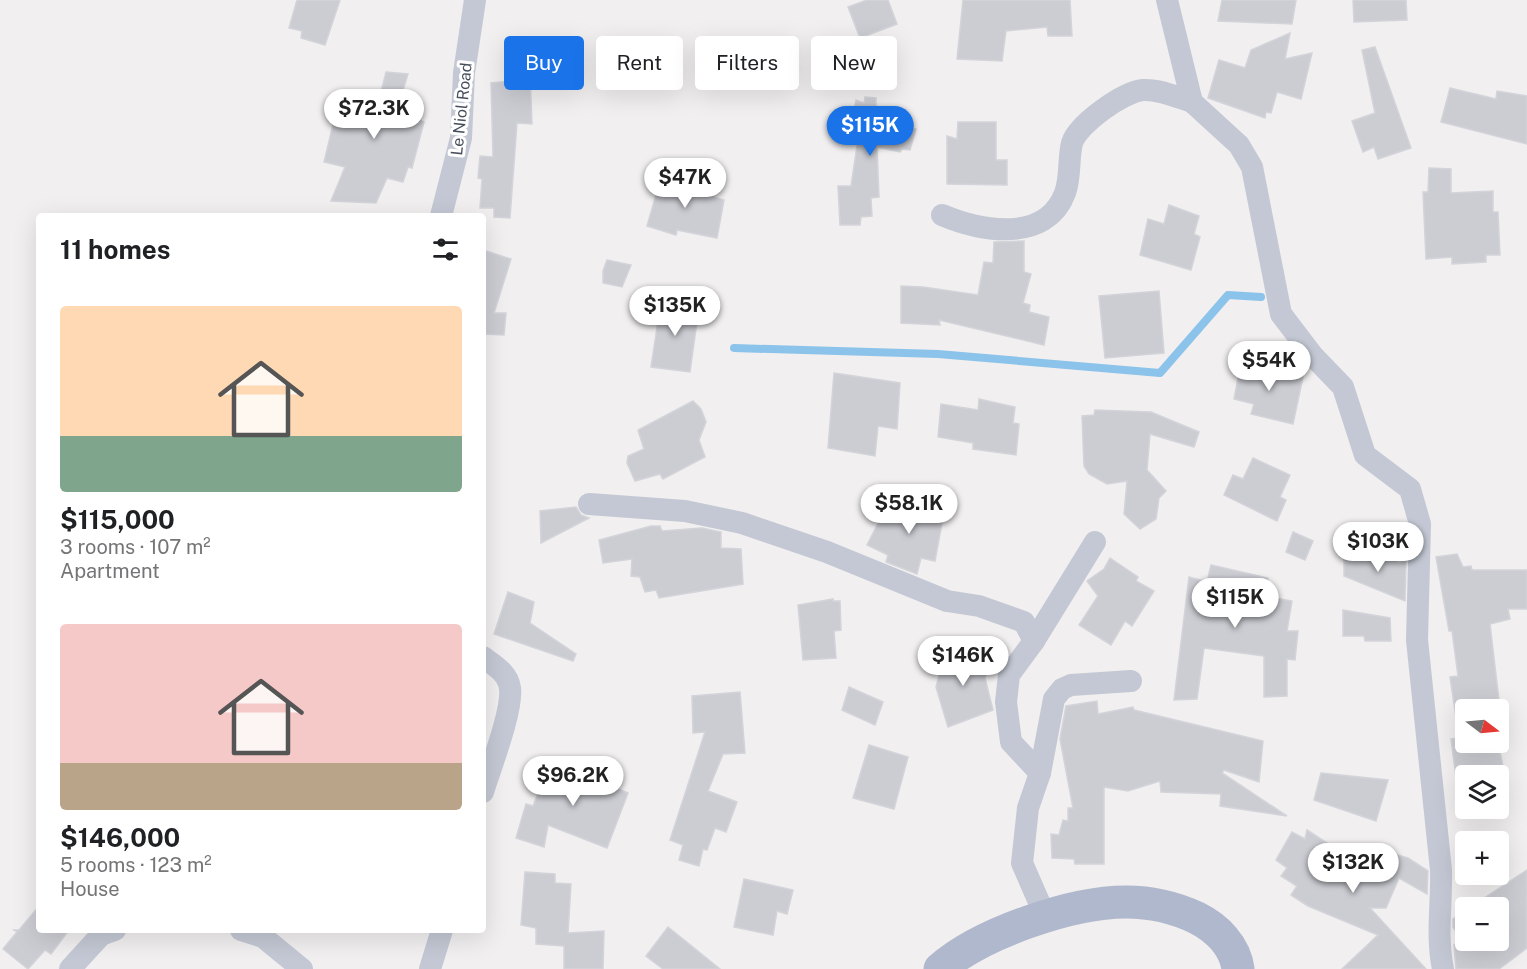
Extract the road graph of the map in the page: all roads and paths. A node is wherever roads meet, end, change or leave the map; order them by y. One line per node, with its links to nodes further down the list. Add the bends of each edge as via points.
1 (475, 0): 4 (street, Le Niol Road, via 464,72 461,138)
2 (1167, 0): 3 (street)
3 (1192, 102): 5 (street, via 1142,90 1121,99 1081,127 1072,143 1065,194 1050,217 1017,230 969,226); 22 (street, via 1239,145 1252,167 1281,314 1343,387 1365,455 1410,489 1420,524 1417,640 1442,870 1438,943)
4 (442, 213)
5 (942, 215)
6 (590, 504): 8 (street, via 685,511 742,523 827,552 947,602 979,606 1024,622)
7 (1095, 542): 8 (street)
8 (1034, 641): 11 (street, via 1009,675 1006,702 1011,742)
9 (486, 659): 12 (street, via 500,668 510,687 507,714)
10 (1131, 681): 11 (street, via 1071,684 1062,689 1054,699)
11 (1040, 773): 13 (street, via 1028,808 1022,863)
12 (486, 782)
13 (1046, 918): 20 (main road, via 995,935 954,956); 21 (main road, via 1065,911 1125,902 1163,906 1211,926 1236,955)
14 (104, 933): 17 (street)
15 (250, 933): 18 (street, via 263,937)
16 (441, 933): 19 (street)
17 (70, 969)
18 (302, 969)
19 (430, 969)
20 (940, 969)
21 (1238, 969)
22 (1443, 969)

